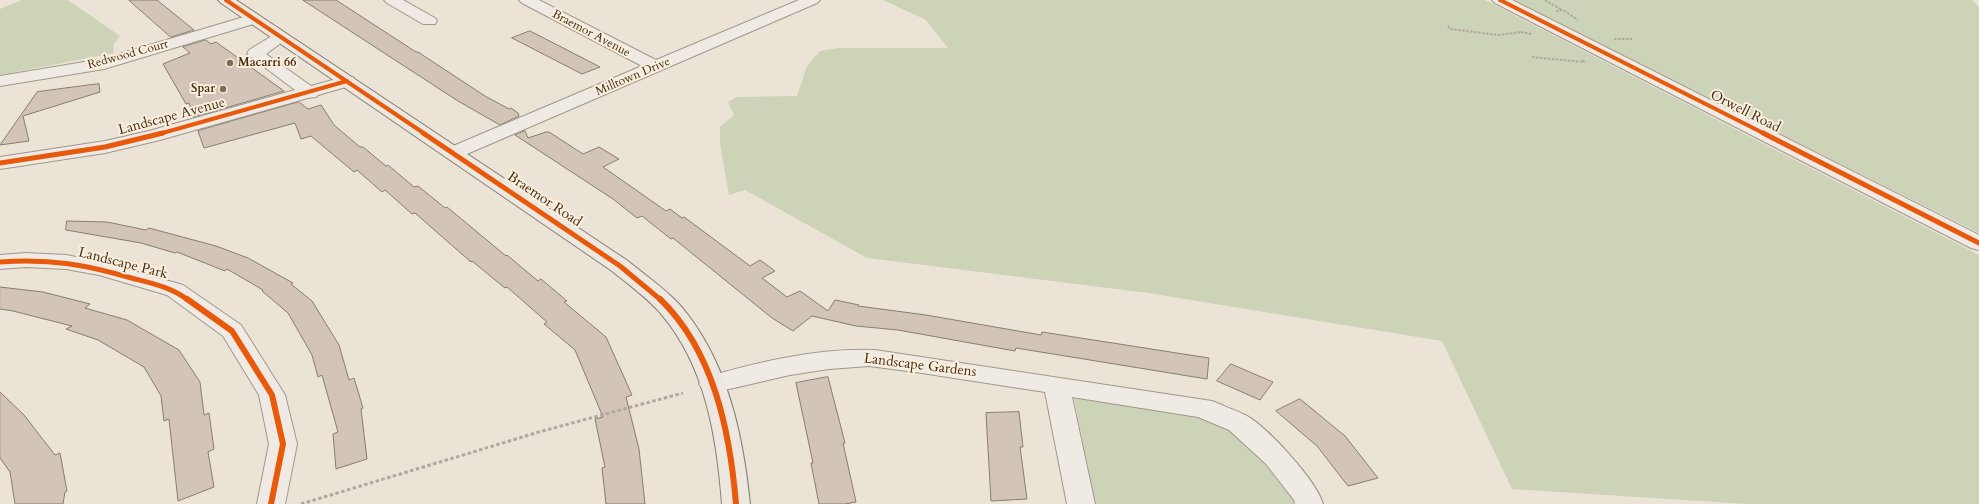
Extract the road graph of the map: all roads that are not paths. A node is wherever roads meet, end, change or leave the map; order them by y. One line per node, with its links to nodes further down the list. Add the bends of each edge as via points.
1 (226, 0): 6 (main road, Braemor Road)
2 (392, 0): 7 (street)
3 (529, 0): 9 (street, Braemor Avenue)
4 (812, 0): 9 (street, Milltown Drive)
5 (1500, 0): 17 (street, Orwell Road, via 1538,28)
6 (254, 19): 8 (main road, Braemor Road); 10 (street, Redwood Court, via 104,64)
7 (430, 21)
8 (281, 37): 11 (main road, Braemor Road); 12 (street, via 255,54)
9 (656, 67): 13 (street, Milltown Drive)
10 (0, 81)
11 (347, 81): 12 (street, Landscape Avenue); 13 (main road, Braemor Road)
12 (310, 93): 14 (street, Landscape Avenue, via 153,136 105,147)
13 (453, 153): 19 (main road, Braemor Road, via 620,266 648,288 671,310 688,334)
14 (20, 160): 15 (street, Landscape Avenue); 16 (street)
15 (0, 163)
16 (0, 180)
17 (1979, 243)
18 (0, 262): 21 (street, Landscape Park, via 66,262 102,269 175,290 232,331 272,395 283,444)
19 (712, 384): 20 (street, Landscape Gardens, via 811,362 870,358); 22 (main road, Braemor Road, via 731,452)
20 (1058, 386): 23 (street); 24 (street, Landscape Gardens, via 1203,408 1238,423 1276,457 1308,496)
21 (271, 504)
22 (736, 504)
23 (1081, 504)
24 (1309, 504)

